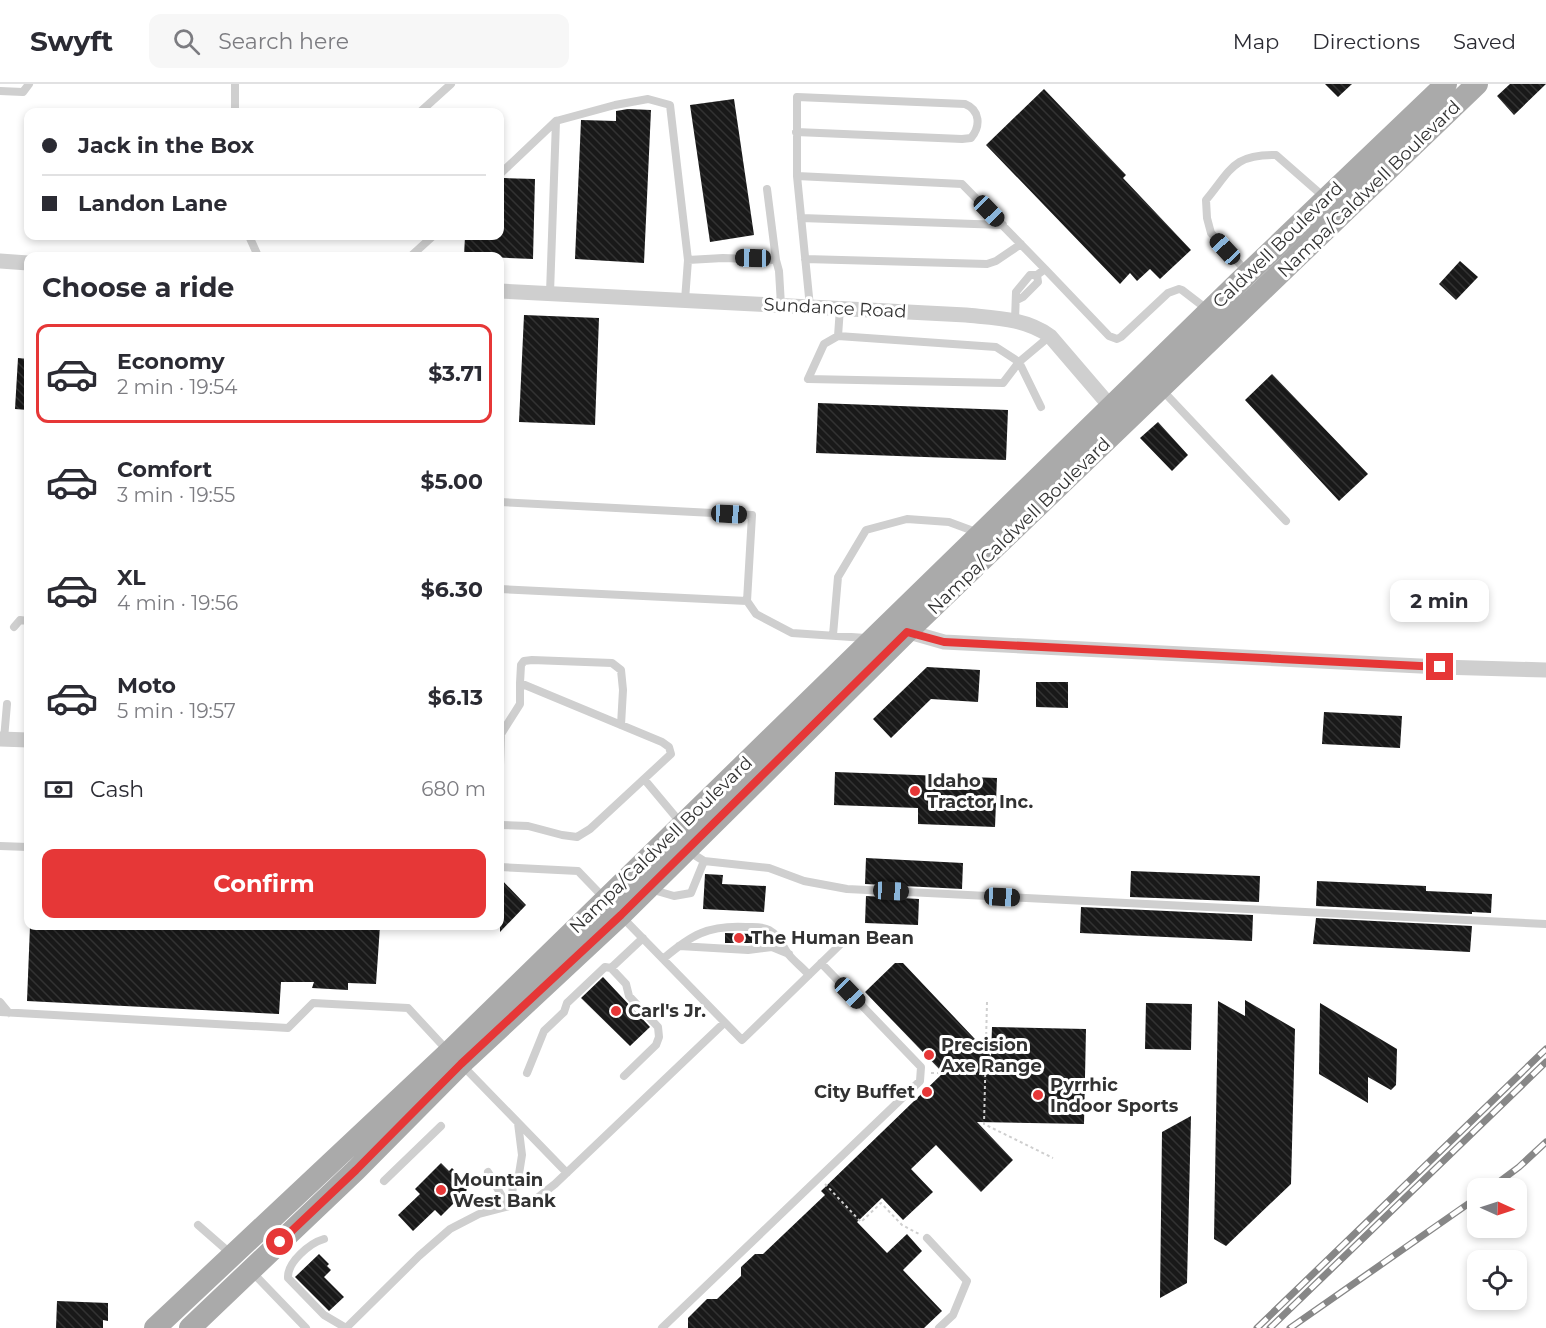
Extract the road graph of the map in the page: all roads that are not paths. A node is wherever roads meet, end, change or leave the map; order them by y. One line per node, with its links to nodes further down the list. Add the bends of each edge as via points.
1 (29, 84): 6 (lane, via 23,92)
2 (235, 84): 7 (lane)
3 (451, 84): 8 (lane)
4 (1446, 84): 11 (main road, Caldwell Boulevard)
5 (1477, 84): 14 (main road, Nampa/Caldwell Boulevard)
6 (0, 91)
7 (235, 108)
8 (424, 108)
9 (556, 122): 12 (lane); 26 (lane, via 648,99 670,105); 32 (lane)
10 (796, 132): 10 (lane, via 797,97 965,104 976,111 977,128 971,138); 13 (lane)
11 (1359, 166): 14 (lane); 16 (main road, Caldwell Boulevard)
12 (504, 170)
13 (797, 176): 18 (lane); 19 (lane, via 962,184)
14 (1375, 183): 17 (main road, Nampa/Caldwell Boulevard)
15 (767, 189): 24 (lane)
16 (1326, 199): 17 (lane); 29 (main road, Caldwell Boulevard); 29 (lane, via 1276,155 1257,154 1239,160 1206,200 1207,218 1211,233)
17 (1341, 216): 30 (main road, Nampa/Caldwell Boulevard)
18 (801, 218): 19 (lane); 23 (lane)
19 (1002, 225): 21 (lane)
20 (429, 240): 22 (lane)
21 (1021, 244): 23 (lane, via 987,264); 28 (lane)
22 (415, 252)
23 (805, 259): 35 (lane)
24 (776, 260): 26 (lane); 34 (lane)
25 (0, 261): 27 (street)
26 (688, 261): 33 (lane)
27 (24, 263)
28 (1045, 268): 37 (lane, via 1109,336 1117,339 1174,290 1182,290); 38 (lane, via 1030,275 1016,291)
29 (1248, 273): 30 (lane); 37 (main road, Caldwell Boulevard)
30 (1264, 290): 42 (main road, Nampa/Caldwell Boulevard)
31 (504, 291): 32 (street, Sundance Road)
32 (550, 293): 33 (street, Sundance Road)
33 (685, 300): 34 (street, Sundance Road)
34 (781, 305): 35 (street, Sundance Road)
35 (810, 307): 36 (street, Sundance Road)
36 (840, 308): 38 (street, Sundance Road); 39 (lane)
37 (1209, 311): 44 (main road, Caldwell Boulevard)
38 (1014, 320): 40 (street, Sundance Road, via 1036,326)
39 (838, 336): 41 (lane, via 996,347); 41 (lane, via 824,344 808,379 1003,383)
40 (1050, 336): 41 (lane); 44 (street, Sundance Road)
41 (1019, 362): 43 (lane)
42 (1162, 390): 45 (main road, Nampa/Caldwell Boulevard); 47 (lane)
43 (1041, 407)
44 (1111, 407): 45 (street, Sundance Road); 48 (main road, Nampa/Caldwell Boulevard)
45 (1126, 424): 53 (main road, Nampa/Caldwell Boulevard)
46 (504, 502): 50 (lane, via 752,515)
47 (1286, 521)
48 (981, 533): 53 (main road, Nampa/Caldwell Boulevard); 54 (lane, via 949,522 907,519 866,530 838,577)
49 (504, 589): 50 (lane)
50 (747, 601): 54 (lane, via 756,614 792,633)
51 (24, 620): 52 (lane)
52 (14, 627)
53 (898, 627): 55 (main road, Nampa/Caldwell Boulevard); 56 (street, via 944,642); 68 (main road, Nampa/Caldwell Boulevard)
54 (833, 635): 55 (lane)
55 (873, 638): 64 (main road, Nampa/Caldwell Boulevard)
56 (1546, 670)
57 (520, 683): 59 (lane); 59 (lane, via 524,661 612,663 621,670); 60 (lane, via 520,704)
58 (7, 704): 61 (lane)
59 (621, 725): 63 (lane, via 669,747 671,754)
60 (504, 729)
61 (2, 739): 62 (street)
62 (24, 740)
63 (644, 779): 64 (lane); 65 (lane, via 577,837 528,826)
64 (682, 824): 71 (main road, Nampa/Caldwell Boulevard)
65 (504, 825)
66 (0, 846): 67 (lane)
67 (24, 847)
68 (695, 855): 70 (main road, Nampa/Caldwell Boulevard); 70 (lane, via 691,893 674,896); 73 (lane, via 770,868 804,882 847,889)
69 (504, 867): 71 (lane, via 578,871)
70 (648, 888): 72 (main road, Nampa/Caldwell Boulevard)
71 (605, 899): 72 (lane); 86 (main road, Nampa/Caldwell Boulevard)
72 (621, 915): 75 (lane); 86 (main road, Nampa/Caldwell Boulevard)
73 (1546, 924)
74 (850, 935): 79 (lane)
75 (643, 938): 78 (lane); 80 (lane)
76 (679, 946): 77 (lane, via 748,950 772,947); 77 (lane, via 708,929 764,928 783,942); 78 (lane)
77 (789, 954): 81 (lane)
78 (663, 959): 85 (lane)
79 (822, 963): 81 (lane); 103 (lane, via 921,1067 920,1081)
80 (611, 968): 87 (lane, via 605,967 544,1031); 88 (lane, via 626,984 629,996 658,1027 656,1045)
81 (809, 975): 85 (lane, via 742,1040)
82 (0, 1002): 84 (lane)
83 (0, 1012): 84 (lane)
84 (9, 1013): 86 (lane, via 288,1028 314,1003 408,1008)
85 (724, 1023): 92 (lane)
86 (455, 1058): 89 (lane); 98 (main road, Nampa/Caldwell Boulevard)
87 (527, 1073)
88 (624, 1076)
89 (518, 1123): 92 (lane); 94 (lane, via 522,1155)
90 (441, 1126): 93 (lane)
91 (488, 1172): 94 (lane)
92 (567, 1173): 94 (lane, via 536,1199)
93 (384, 1181)
94 (509, 1205): 102 (lane, via 450,1229)
95 (198, 1226): 98 (lane)
96 (324, 1239): 102 (lane, via 314,1242 290,1265 288,1278 324,1315)
97 (927, 1239): 104 (lane, via 967,1281 952,1315)
98 (242, 1263): 99 (main road); 100 (main road); 101 (lane)
99 (155, 1328)
100 (190, 1328)
101 (306, 1328)
102 (346, 1328)
103 (662, 1328)
104 (939, 1328)

